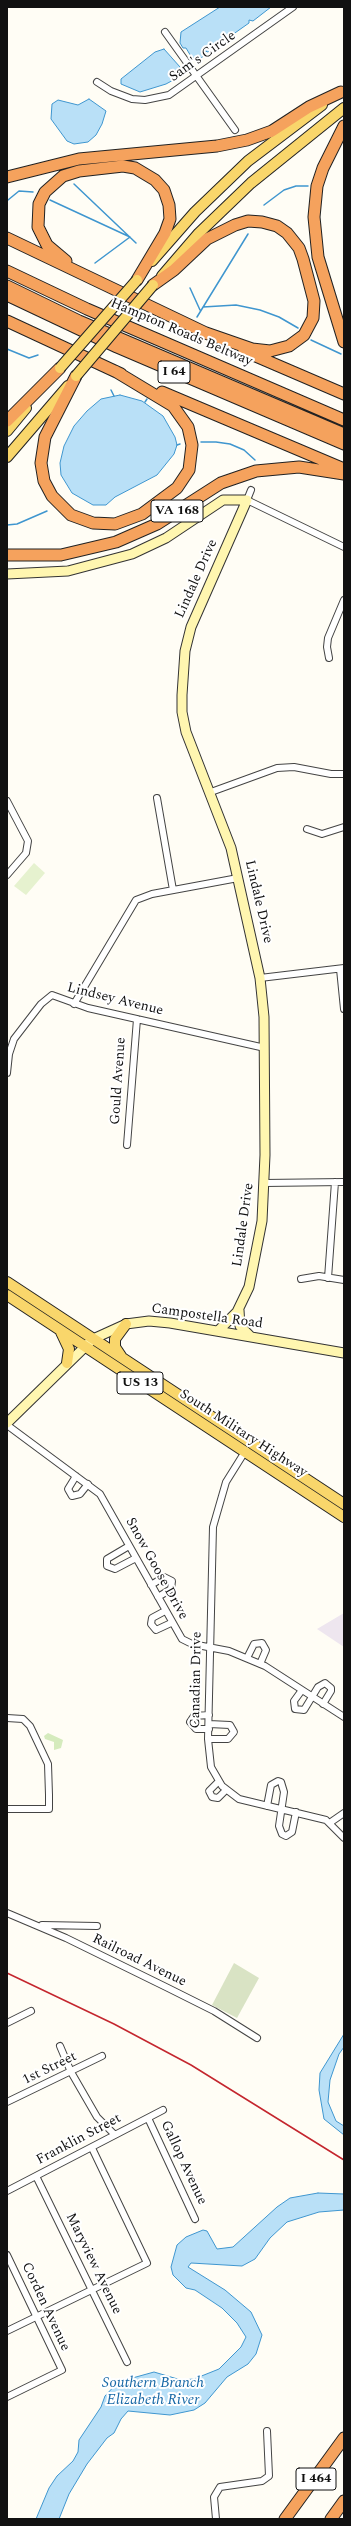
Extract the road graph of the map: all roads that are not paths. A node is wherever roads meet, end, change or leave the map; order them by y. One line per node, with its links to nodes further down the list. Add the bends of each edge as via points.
1 (293, 7): 3 (street, Sam's Circle)
2 (164, 32): 3 (street)
3 (198, 77): 4 (street, Sam's Circle, via 169,95 146,100 122,96); 8 (street)
4 (97, 82)
5 (343, 91): 9 (highway, via 309,107 272,130 247,140 217,146 79,159); 14 (main road, via 248,161 195,212)
6 (344, 108): 15 (main road, via 251,183 199,233)
7 (344, 126): 20 (highway, via 330,151 320,177 314,226 318,257)
8 (235, 130)
9 (7, 177)
10 (7, 238): 13 (highway)
11 (7, 271): 23 (highway, Hampton Roads Beltway / I 64, via 87,309)
12 (7, 276): 29 (highway, via 76,309)
13 (89, 278): 14 (highway, via 46,245 38,227 39,204 45,192 63,176 79,171 123,166 135,168 155,180 164,190 169,204 170,219 165,233); 19 (highway)
14 (137, 280): 21 (main road, bridge)
15 (153, 285): 19 (highway, via 174,270 200,244 228,227 248,221 262,222 287,233 299,248 313,297 313,318 304,335 284,348 264,351); 24 (main road, bridge)
16 (7, 286): 31 (highway, via 87,324)
17 (7, 295): 32 (highway, I 64, via 117,347)
18 (8, 322): 22 (highway)
19 (203, 332): 25 (highway)
20 (344, 342)
21 (60, 368): 27 (highway); 30 (main road)
22 (115, 371): 24 (highway, via 174,406 188,427 192,445 189,470 178,488 142,514 115,524 93,523 71,515 52,496 44,480 41,463 45,437); 34 (highway)
23 (238, 373): 26 (highway); 28 (highway, Hampton Roads Beltway / I 64)
24 (76, 376): 33 (main road)
25 (344, 394)
26 (344, 414)
27 (7, 420)
28 (344, 420)
29 (344, 424)
30 (7, 431)
31 (344, 434)
32 (344, 444)
33 (7, 457)
34 (344, 469)
35 (344, 475): 39 (highway, VA 168, via 299,467 256,471 220,483 157,524 116,542 61,555)
36 (251, 490): 37 (street, Lindale Drive)
37 (247, 500): 38 (street); 40 (street, via 223,500 166,538 132,554 68,571); 44 (street, Lindale Drive, via 191,627 184,661 182,720)
38 (344, 547)
39 (7, 556)
40 (7, 574)
41 (344, 600): 42 (street, via 328,638)
42 (329, 658)
43 (344, 774): 44 (street, via 294,767 277,768)
44 (211, 792): 50 (street, Lindale Drive, via 231,848)
45 (157, 798): 51 (street)
46 (7, 801): 49 (street, via 28,841 26,853)
47 (344, 828): 48 (street, via 322,834)
48 (307, 829)
49 (7, 875)
50 (238, 878): 51 (street); 53 (street, Lindale Drive)
51 (173, 890): 54 (street, via 136,900)
52 (342, 968): 53 (street); 55 (street)
53 (260, 978): 57 (street, Lindale Drive)
54 (74, 1004): 56 (street, Lindsey Avenue); 58 (street, Lindsey Avenue, via 52,995 47,997 14,1039)
55 (344, 1009)
56 (137, 1019): 57 (street, Lindsey Avenue); 59 (street, Gould Avenue)
57 (265, 1048): 62 (street, Lindale Drive)
58 (7, 1073)
59 (127, 1145)
60 (335, 1182): 61 (street); 62 (street); 63 (street)
61 (344, 1182)
62 (264, 1183): 68 (street, Lindale Drive, via 262,1221 253,1269 249,1287)
63 (328, 1278): 64 (street, via 311,1276); 65 (street)
64 (301, 1279)
65 (344, 1280)
66 (7, 1282): 73 (main road, South Military Highway / US 13)
67 (7, 1296): 70 (main road, South Military Highway / US 13)
68 (239, 1308): 71 (street, Lindale Drive); 72 (street, via 240,1326)
69 (126, 1324): 71 (street, Campostella Road, via 149,1321); 73 (street, Campostella Road); 76 (main road, via 115,1339 115,1347)
70 (60, 1330): 74 (main road, South Military Highway / US 13); 77 (main road, via 69,1349)
71 (218, 1331): 72 (street, Campostella Road)
72 (250, 1337): 75 (street, Campostella Road)
73 (93, 1339): 74 (street, Campostella Road); 76 (main road, South Military Highway / US 13)
74 (84, 1346): 77 (street, Campostella Road); 80 (main road, South Military Highway / US 13)
75 (344, 1353)
76 (122, 1358): 79 (main road, South Military Highway / US 13)
77 (67, 1363): 78 (street, Campostella Road)
78 (7, 1424): 81 (street, Snow Goose Drive)
79 (251, 1443): 80 (street, Canadian Drive); 83 (main road, South Military Highway / US 13)
80 (245, 1451): 84 (main road, South Military Highway / US 13); 91 (street, Canadian Drive, via 226,1482 213,1527)
81 (76, 1476): 82 (street, Snow Goose Drive); 82 (street, via 68,1489 72,1496 80,1494)
82 (88, 1484): 85 (street, Snow Goose Drive, via 100,1494)
83 (344, 1504)
84 (344, 1517)
85 (129, 1546): 86 (street, Snow Goose Drive); 86 (street, via 107,1559 107,1566 115,1569)
86 (136, 1558): 87 (street, Snow Goose Drive)
87 (151, 1585): 88 (street, Snow Goose Drive); 88 (street, via 164,1577 172,1581 171,1589)
88 (158, 1597): 89 (street, Snow Goose Drive)
89 (165, 1610): 90 (street, Snow Goose Drive); 90 (street, via 152,1618 151,1624 156,1630)
90 (171, 1622): 91 (street, Snow Goose Drive, via 182,1639 192,1644)
91 (210, 1647): 92 (street, Snow Goose Drive); 97 (street, Canadian Drive)
92 (248, 1658): 93 (street, Snow Goose Drive); 93 (street, via 254,1644 262,1643 266,1650)
93 (260, 1664): 94 (street, Snow Goose Drive)
94 (302, 1690): 95 (street, Snow Goose Drive); 95 (street, via 293,1705 298,1711 304,1710)
95 (313, 1697): 96 (street, Snow Goose Drive); 96 (street, via 322,1684 329,1684 331,1691)
96 (323, 1704): 98 (street, Snow Goose Drive)
97 (209, 1715): 100 (street, Canadian Drive); 100 (street, via 194,1716 190,1722 196,1729)
98 (344, 1717)
99 (7, 1718): 105 (street, via 23,1719 30,1726 48,1764 49,1809)
100 (209, 1727): 101 (street, Canadian Drive); 101 (street, via 230,1725 234,1732 228,1739)
101 (208, 1739): 102 (street, Canadian Drive, via 209,1758)
102 (218, 1781): 103 (street, Canadian Drive); 103 (street, via 209,1791 212,1797 218,1798)
103 (226, 1790): 104 (street, Canadian Drive, via 239,1799)
104 (267, 1806): 106 (street, Canadian Drive); 106 (street, via 271,1785 278,1781 282,1782)
105 (7, 1808)
106 (282, 1810): 107 (street, Canadian Drive); 107 (street, via 279,1828 286,1836 292,1832)
107 (296, 1812): 109 (street, Canadian Drive)
108 (344, 1813): 109 (street)
109 (331, 1822): 110 (street)
110 (343, 1834)
111 (7, 1914): 112 (street, Railroad Avenue)
112 (37, 1925): 113 (street); 116 (street, Railroad Avenue, via 207,2008)
113 (98, 1926)
114 (31, 2011): 115 (street)
115 (7, 2023)
116 (257, 2038)
117 (60, 2046): 119 (street)
118 (102, 2056): 119 (street, 1st Street)
119 (72, 2072): 120 (street, 1st Street); 123 (street, via 97,2117)
120 (7, 2102)
121 (163, 2110): 122 (street, Franklin Street)
122 (148, 2118): 123 (street, Franklin Street); 127 (street, Gallop Avenue)
123 (114, 2134): 124 (street, Franklin Street)
124 (92, 2148): 125 (street, Franklin Street); 129 (street, via 147,2263)
125 (36, 2176): 126 (street, Franklin Street); 129 (street, Maryview Avenue)
126 (7, 2191)
127 (195, 2218)
128 (8, 2259): 130 (street, Corden Avenue)
129 (92, 2289): 130 (street); 132 (street, Maryview Avenue)
130 (36, 2316): 131 (street); 133 (street, Corden Avenue, via 62,2370)
131 (7, 2331)
132 (127, 2362)
133 (7, 2397)
134 (267, 2431): 138 (street, via 268,2476 262,2481 220,2487 214,2497)
135 (344, 2438): 139 (highway, I 464)
136 (344, 2501): 137 (highway, I 464)
137 (334, 2515)
138 (216, 2519)
139 (285, 2519)

